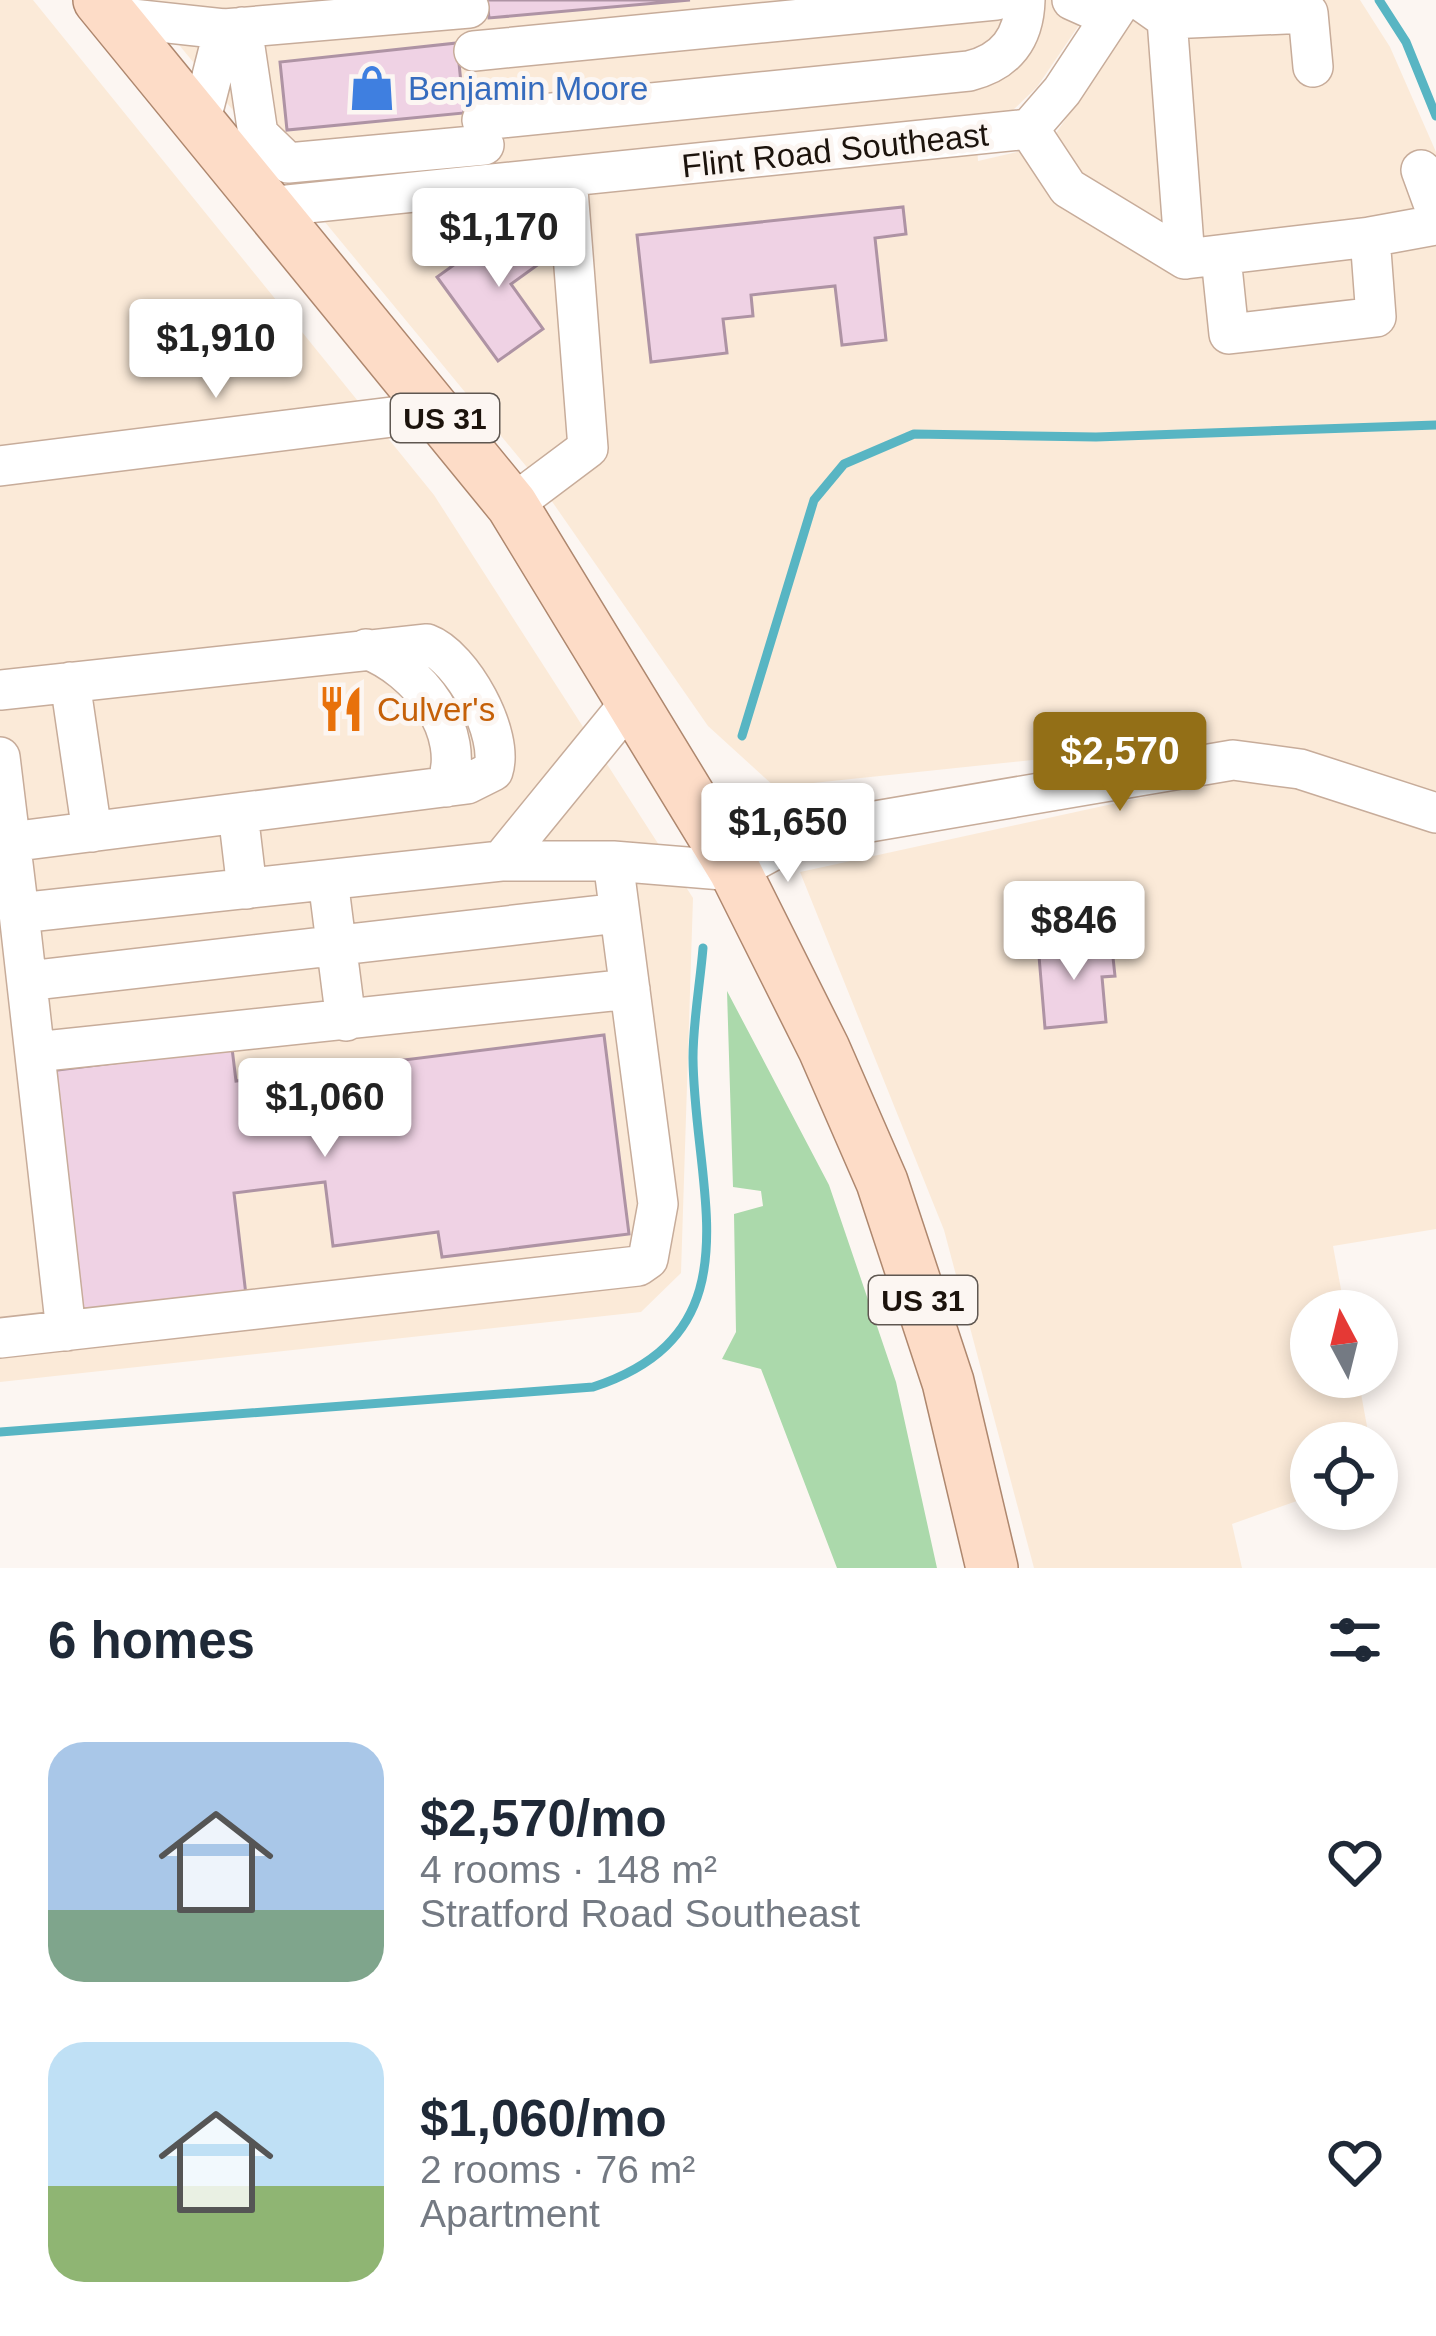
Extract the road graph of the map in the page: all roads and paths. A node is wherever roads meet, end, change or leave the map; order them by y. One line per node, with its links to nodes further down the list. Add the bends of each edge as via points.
1 (996, 0): 8 (street)
2 (1025, 0): 10 (street, via 1008,53)
3 (1072, 0): 6 (street)
4 (469, 4): 7 (street); 8 (street)
5 (107, 9): 7 (street); 11 (main road, US 31)
6 (1135, 9): 9 (street, via 1308,14); 12 (street, Flint Road Southeast); 22 (street)
7 (224, 18): 11 (street); 13 (street, via 258,134 288,163)
8 (474, 51): 13 (street)
9 (1313, 67)
10 (969, 71): 13 (street); 14 (street)
11 (200, 123): 18 (main road, US 31)
12 (1029, 129): 14 (street, Flint Road Southeast); 22 (street, via 1068,188)
13 (483, 132): 17 (street)
14 (974, 136): 16 (street, Flint Road Southeast)
15 (1421, 170): 19 (street)
16 (567, 177): 17 (street, Flint Road Southeast); 25 (street, via 588,448)
17 (489, 185): 18 (street, Flint Road Southeast)
18 (268, 206): 23 (main road, US 31)
19 (1436, 211)
20 (1436, 225): 21 (street)
21 (1370, 237): 22 (street); 22 (street, via 1376,317 1229,334)
22 (1203, 258)
23 (440, 411): 24 (street); 25 (main road, US 31)
24 (0, 466)
25 (512, 505): 28 (main road, US 31)
26 (70, 682): 27 (street); 31 (street, via 435,646 491,720 497,740 485,779); 32 (street)
27 (0, 690)
28 (633, 698): 34 (street); 36 (main road, US 31)
29 (0, 758): 33 (street)
30 (1436, 813): 36 (street, via 1300,769 1218,761 806,833)
31 (238, 814): 32 (street); 38 (street)
32 (92, 832): 33 (street)
33 (10, 842): 39 (street)
34 (501, 861): 35 (street); 37 (street)
35 (613, 861): 36 (street); 40 (street)
36 (735, 871): 48 (main road, US 31, via 881,1182 948,1382)
37 (328, 880): 38 (street); 41 (street)
38 (247, 889): 39 (street)
39 (19, 913): 42 (street)
40 (620, 913): 41 (street); 43 (street)
41 (336, 946): 42 (street); 44 (street)
42 (27, 982): 45 (street)
43 (630, 989): 44 (street); 46 (street, via 658,1204 652,1251 638,1266)
44 (346, 1021): 45 (street)
45 (35, 1052): 46 (street)
46 (66, 1331): 47 (street)
47 (0, 1338)
48 (992, 1568)

